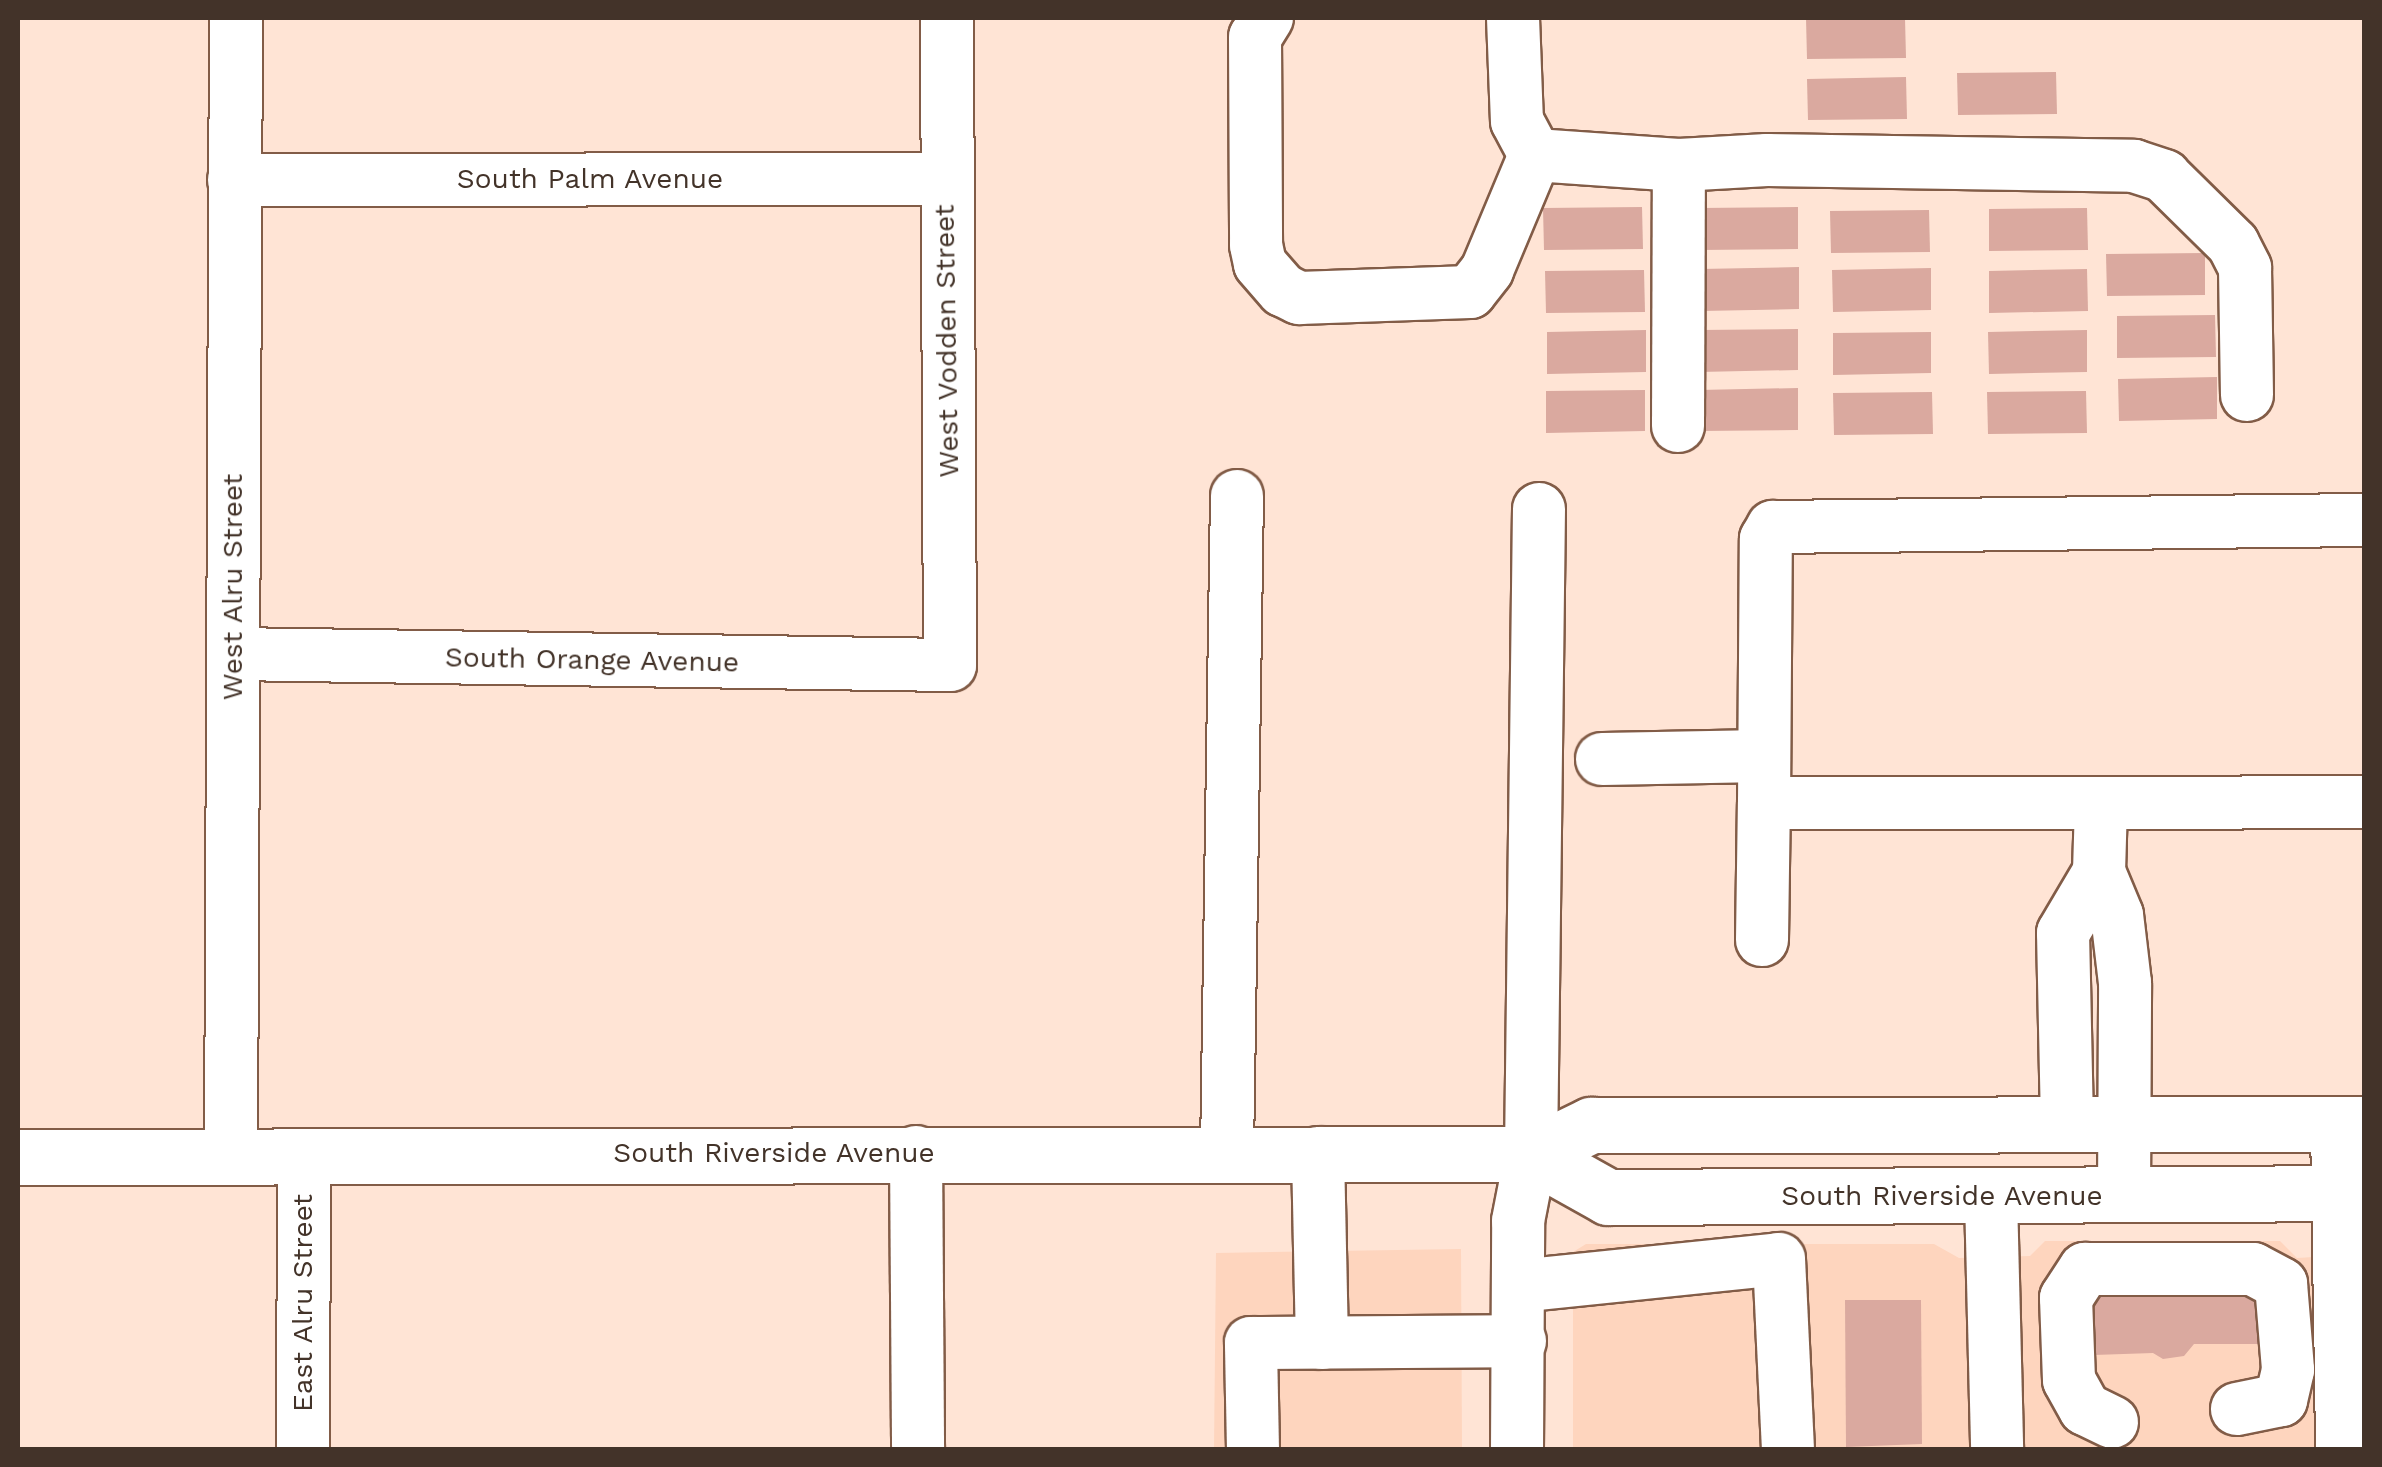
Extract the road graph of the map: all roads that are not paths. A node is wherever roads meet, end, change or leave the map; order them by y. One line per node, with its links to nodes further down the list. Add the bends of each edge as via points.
1 (236, 18): 8 (street, West Alru Street)
2 (947, 18): 7 (street, West Vodden Street)
3 (1267, 18): 5 (street, via 1255,38 1256,245 1260,264 1283,290 1299,298 1470,292 1487,270)
4 (1513, 18): 5 (street, via 1517,121)
5 (1536, 155): 6 (street)
6 (1680, 166): 9 (street, via 1767,160 2134,166 2164,176 2233,244 2244,268); 10 (street)
7 (945, 179): 8 (street, South Palm Avenue); 15 (street, West Vodden Street)
8 (234, 180): 14 (street, West Alru Street)
9 (2247, 395)
10 (1678, 426)
11 (1237, 496): 26 (street)
12 (1539, 509): 28 (street)
13 (2364, 520): 17 (street, via 1773,528 1766,539)
14 (234, 654): 15 (street, South Orange Avenue); 29 (street, West Alru Street)
15 (950, 666)
16 (1602, 759): 17 (street)
17 (1764, 779): 19 (street); 21 (street)
18 (2364, 802): 19 (street)
19 (2101, 804): 20 (street)
20 (2099, 872): 22 (street, via 2064,933); 23 (street, via 2117,915 2125,983)
21 (1762, 940)
22 (2068, 1123): 23 (main road, South Riverside Avenue); 28 (main road, South Riverside Avenue, via 1590,1125)
23 (2125, 1124): 24 (main road, South Riverside Avenue); 33 (street)
24 (2351, 1124): 32 (street)
25 (916, 1152): 26 (main road, South Riverside Avenue); 30 (main road, South Riverside Avenue); 41 (street)
26 (1227, 1153): 27 (main road, South Riverside Avenue)
27 (1318, 1153): 28 (main road, South Riverside Avenue); 36 (street)
28 (1531, 1154): 34 (main road, South Riverside Avenue, via 1608,1198); 35 (street, via 1518,1221)
29 (232, 1156): 30 (main road, South Riverside Avenue); 31 (main road, South Riverside Avenue)
30 (304, 1156): 40 (street, East Alru Street)
31 (18, 1157)
32 (2350, 1193): 33 (main road, South Riverside Avenue); 46 (street)
33 (2124, 1195): 34 (main road, South Riverside Avenue)
34 (1990, 1197): 45 (street)
35 (1519, 1286): 37 (street); 44 (street, via 1779,1259)
36 (1322, 1342): 37 (street); 42 (street, via 1251,1343)
37 (1520, 1342): 43 (street)
38 (2236, 1409): 39 (street, via 2281,1400 2288,1370 2281,1284 2253,1269 2085,1269 2066,1298 2069,1380 2085,1409)
39 (2112, 1422)
40 (303, 1450)
41 (918, 1450)
42 (1253, 1450)
43 (1518, 1450)
44 (1788, 1450)
45 (1997, 1450)
46 (2342, 1450)

